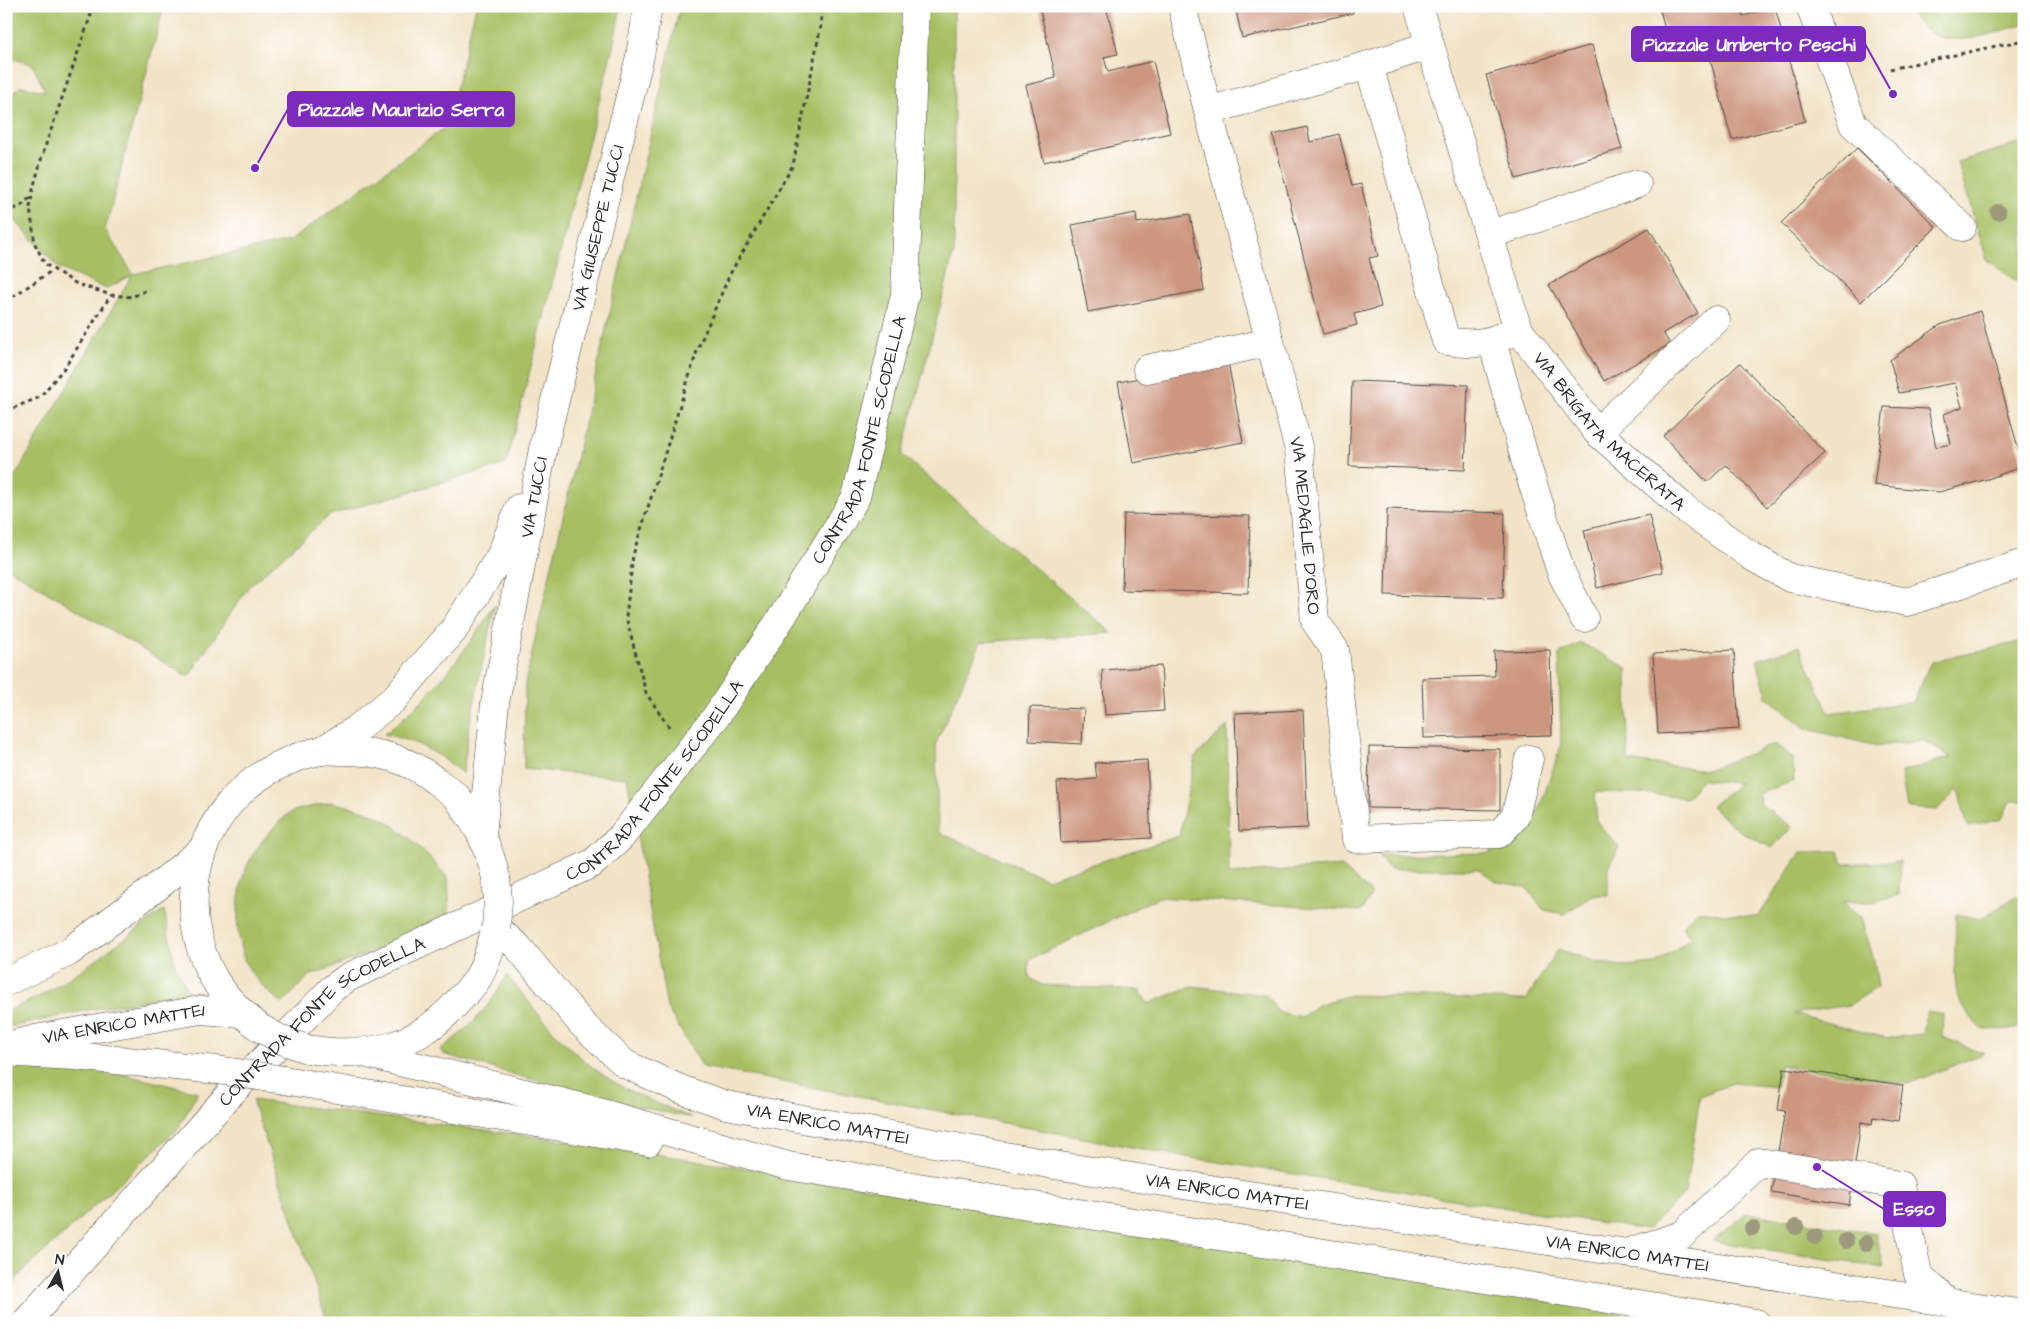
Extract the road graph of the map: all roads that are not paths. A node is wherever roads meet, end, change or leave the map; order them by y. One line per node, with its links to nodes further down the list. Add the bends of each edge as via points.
1 (648, 6): 18 (main road, VIA GIUSEPPE TUCCI, via 640,56)
2 (916, 6): 36 (main road, CONTRADA FONTE SCODELLA, via 905,295 856,497 715,718 621,837 593,863 348,978 332,989 231,1093)
3 (1182, 6): 8 (main road, VIA MEDAGLIE D'ORO)
4 (1418, 6): 6 (main road, VIA BRIGATA MACERATA)
5 (1810, 6): 10 (main road, via 1853,124)
6 (1430, 45): 7 (main road); 11 (main road, VIA BRIGATA MACERATA)
7 (1369, 65): 8 (main road); 14 (main road, via 1446,341 1468,345)
8 (1208, 111): 15 (main road, VIA MEDAGLIE D'ORO)
9 (1637, 184): 11 (main road)
10 (1962, 227)
11 (1489, 235): 13 (main road, VIA BRIGATA MACERATA)
12 (1716, 320): 17 (main road)
13 (1518, 329): 14 (main road); 17 (main road, VIA BRIGATA MACERATA)
14 (1492, 341): 20 (main road, via 1561,572)
15 (1270, 342): 16 (main road); 22 (main road, VIA MEDAGLIE D'ORO, via 1299,450 1314,621 1335,650 1356,839 1499,834 1515,817)
16 (1147, 369)
17 (1597, 432): 19 (main road, VIA BRIGATA MACERATA, via 1684,508 1751,556 1790,578 1907,602)
18 (543, 449): 21 (main road, VIA TUCCI, via 501,555 453,631 393,700); 23 (main road, VIA TUCCI, via 495,703)
19 (2024, 563)
20 (1584, 618)
21 (321, 751): 23 (main road, via 367,751 420,769 458,798); 24 (main road, via 288,760 258,776 216,821)
22 (1529, 759)
23 (482, 834): 25 (main road, bridge, via 492,857 496,878)
24 (202, 850): 26 (main road, via 69,952); 27 (main road, via 194,882 193,914 198,941 207,966 222,992)
25 (496, 928): 30 (main road, via 478,978 447,1015 425,1032 400,1044); 32 (main road, VIA ENRICO MATTEI, via 518,947 582,1024 625,1064 726,1105 1060,1166)
26 (6, 982)
27 (251, 1021): 28 (main road, VIA ENRICO MATTEI, via 200,1010); 30 (main road, bridge, via 284,1041 307,1049 336,1054)
28 (6, 1046)
29 (6, 1052): 31 (main road, bridge, via 217,1070)
30 (363, 1053): 31 (main road, via 581,1107)
31 (788, 1166): 35 (main road)
32 (1626, 1253): 33 (main road, VIA ENRICO MATTEI); 33 (main road, via 1682,1235 1759,1162 1900,1185 1918,1274)
33 (1946, 1301): 34 (main road, VIA ENRICO MATTEI)
34 (2024, 1314)
35 (1725, 1320): 37 (main road)
36 (24, 1323)
37 (1756, 1323)

